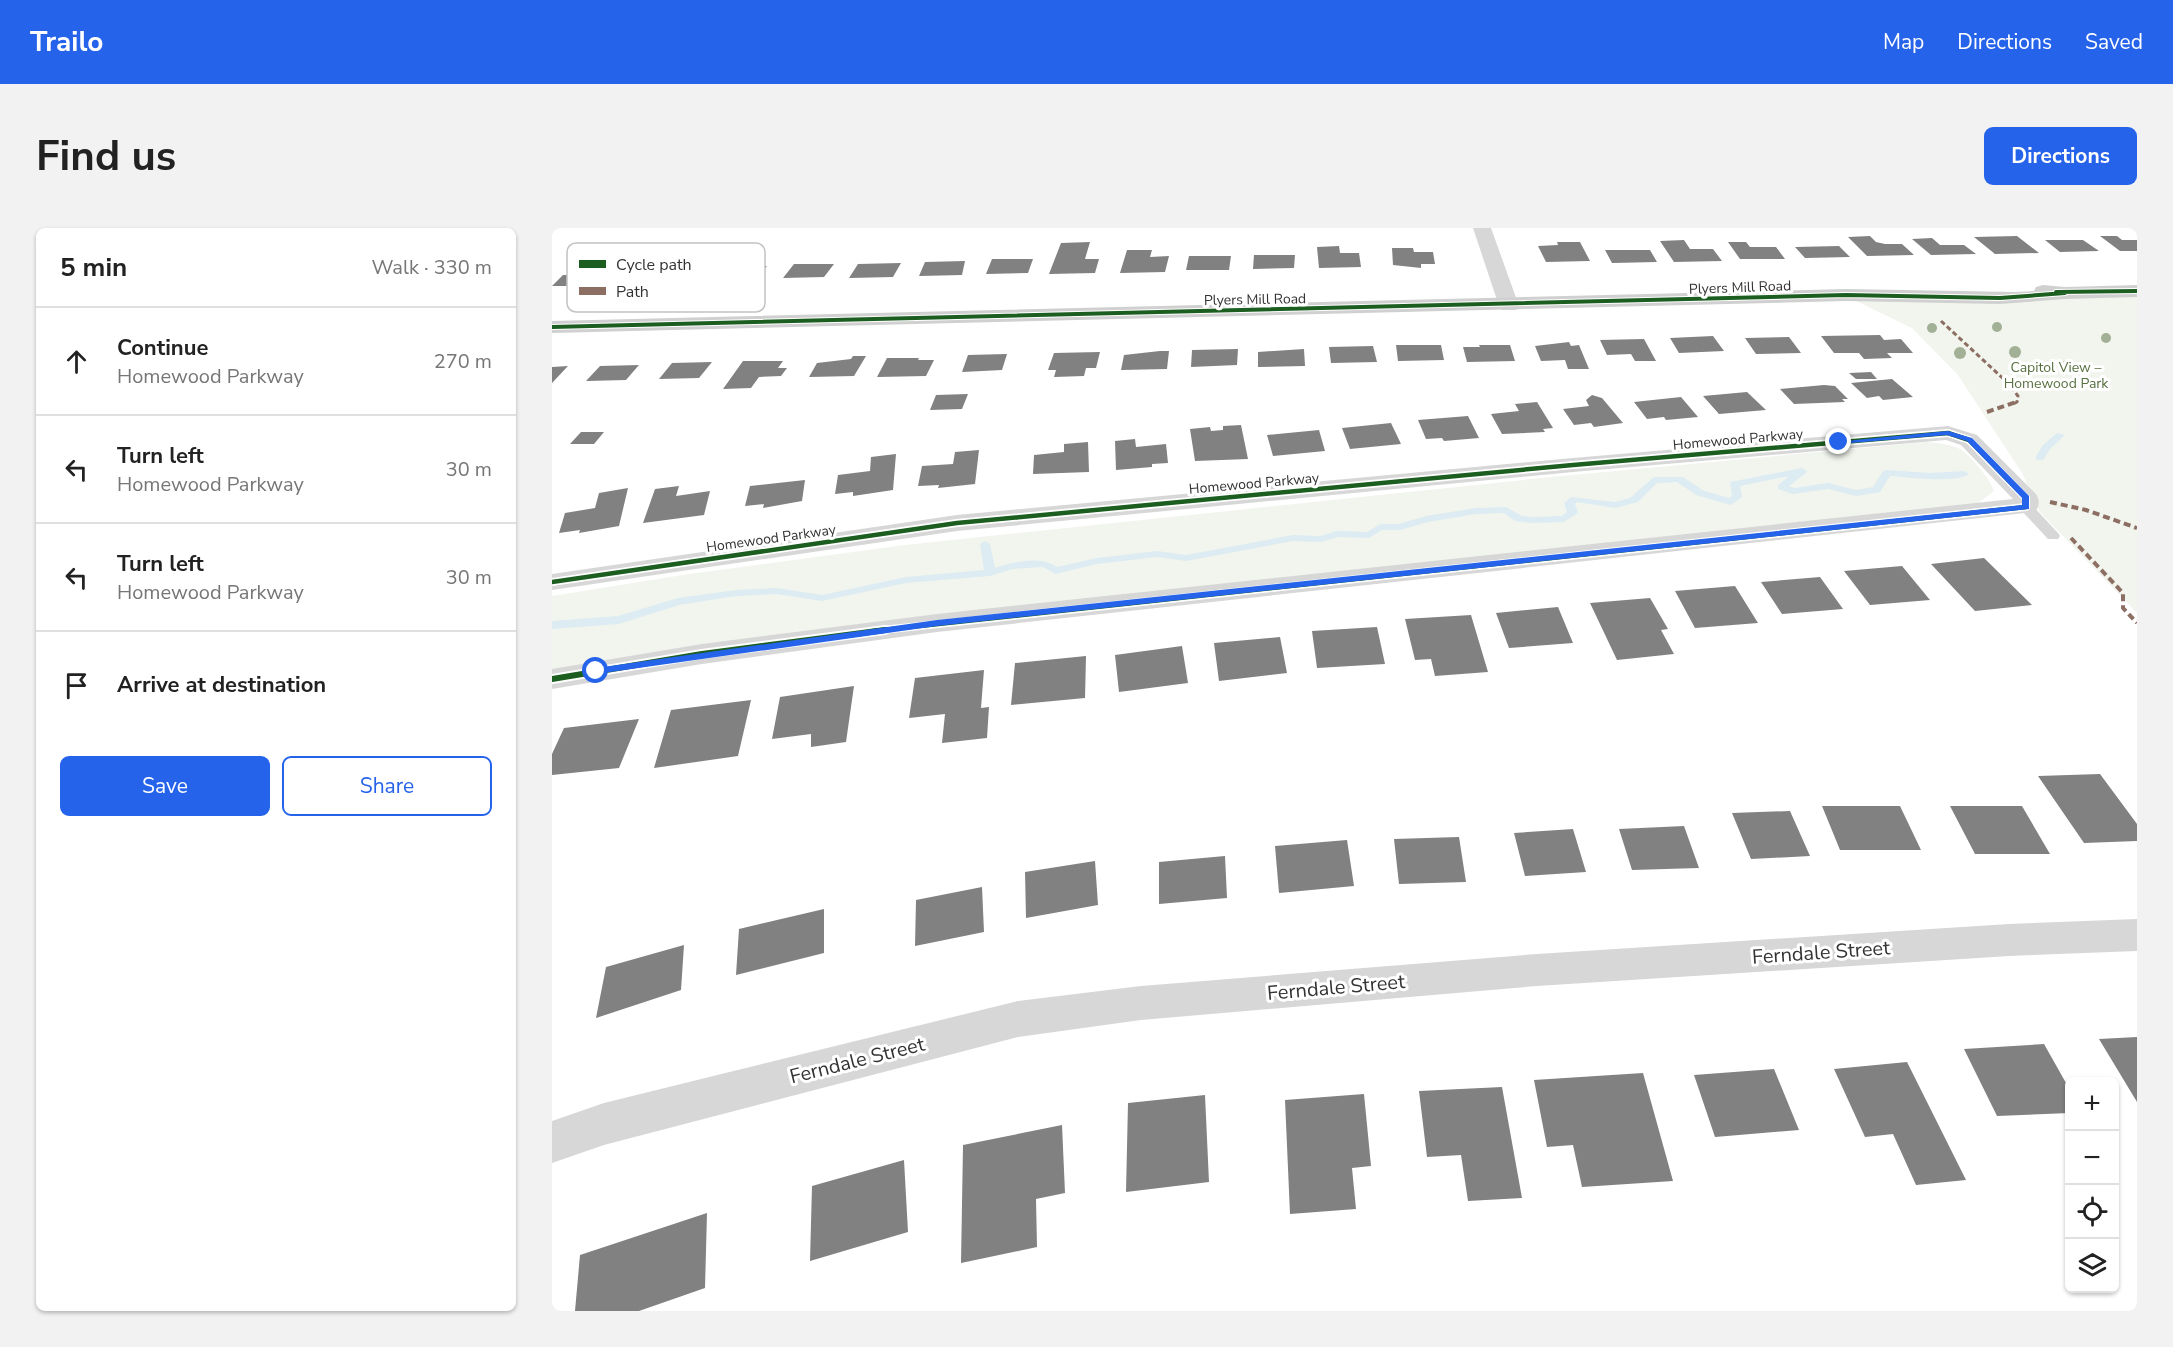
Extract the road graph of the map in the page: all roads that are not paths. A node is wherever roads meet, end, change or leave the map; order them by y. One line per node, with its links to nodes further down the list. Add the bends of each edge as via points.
1 (1482, 228): 3 (street)
2 (2137, 291): 3 (street, Plyers Mill Road, via 2034,298 1846,296)
3 (1509, 306): 4 (street, Plyers Mill Road)
4 (552, 327)
5 (2026, 507): 6 (lane); 7 (street, Homewood Parkway, via 2026,498 1969,440 1948,433 957,523); 8 (street, via 937,623 702,654)
6 (2053, 536)
7 (552, 582)
8 (552, 679)
9 (2137, 935): 10 (street, Ferndale Street, via 2009,939 1537,970 1141,1003 1018,1019 604,1124)
10 (552, 1142)

